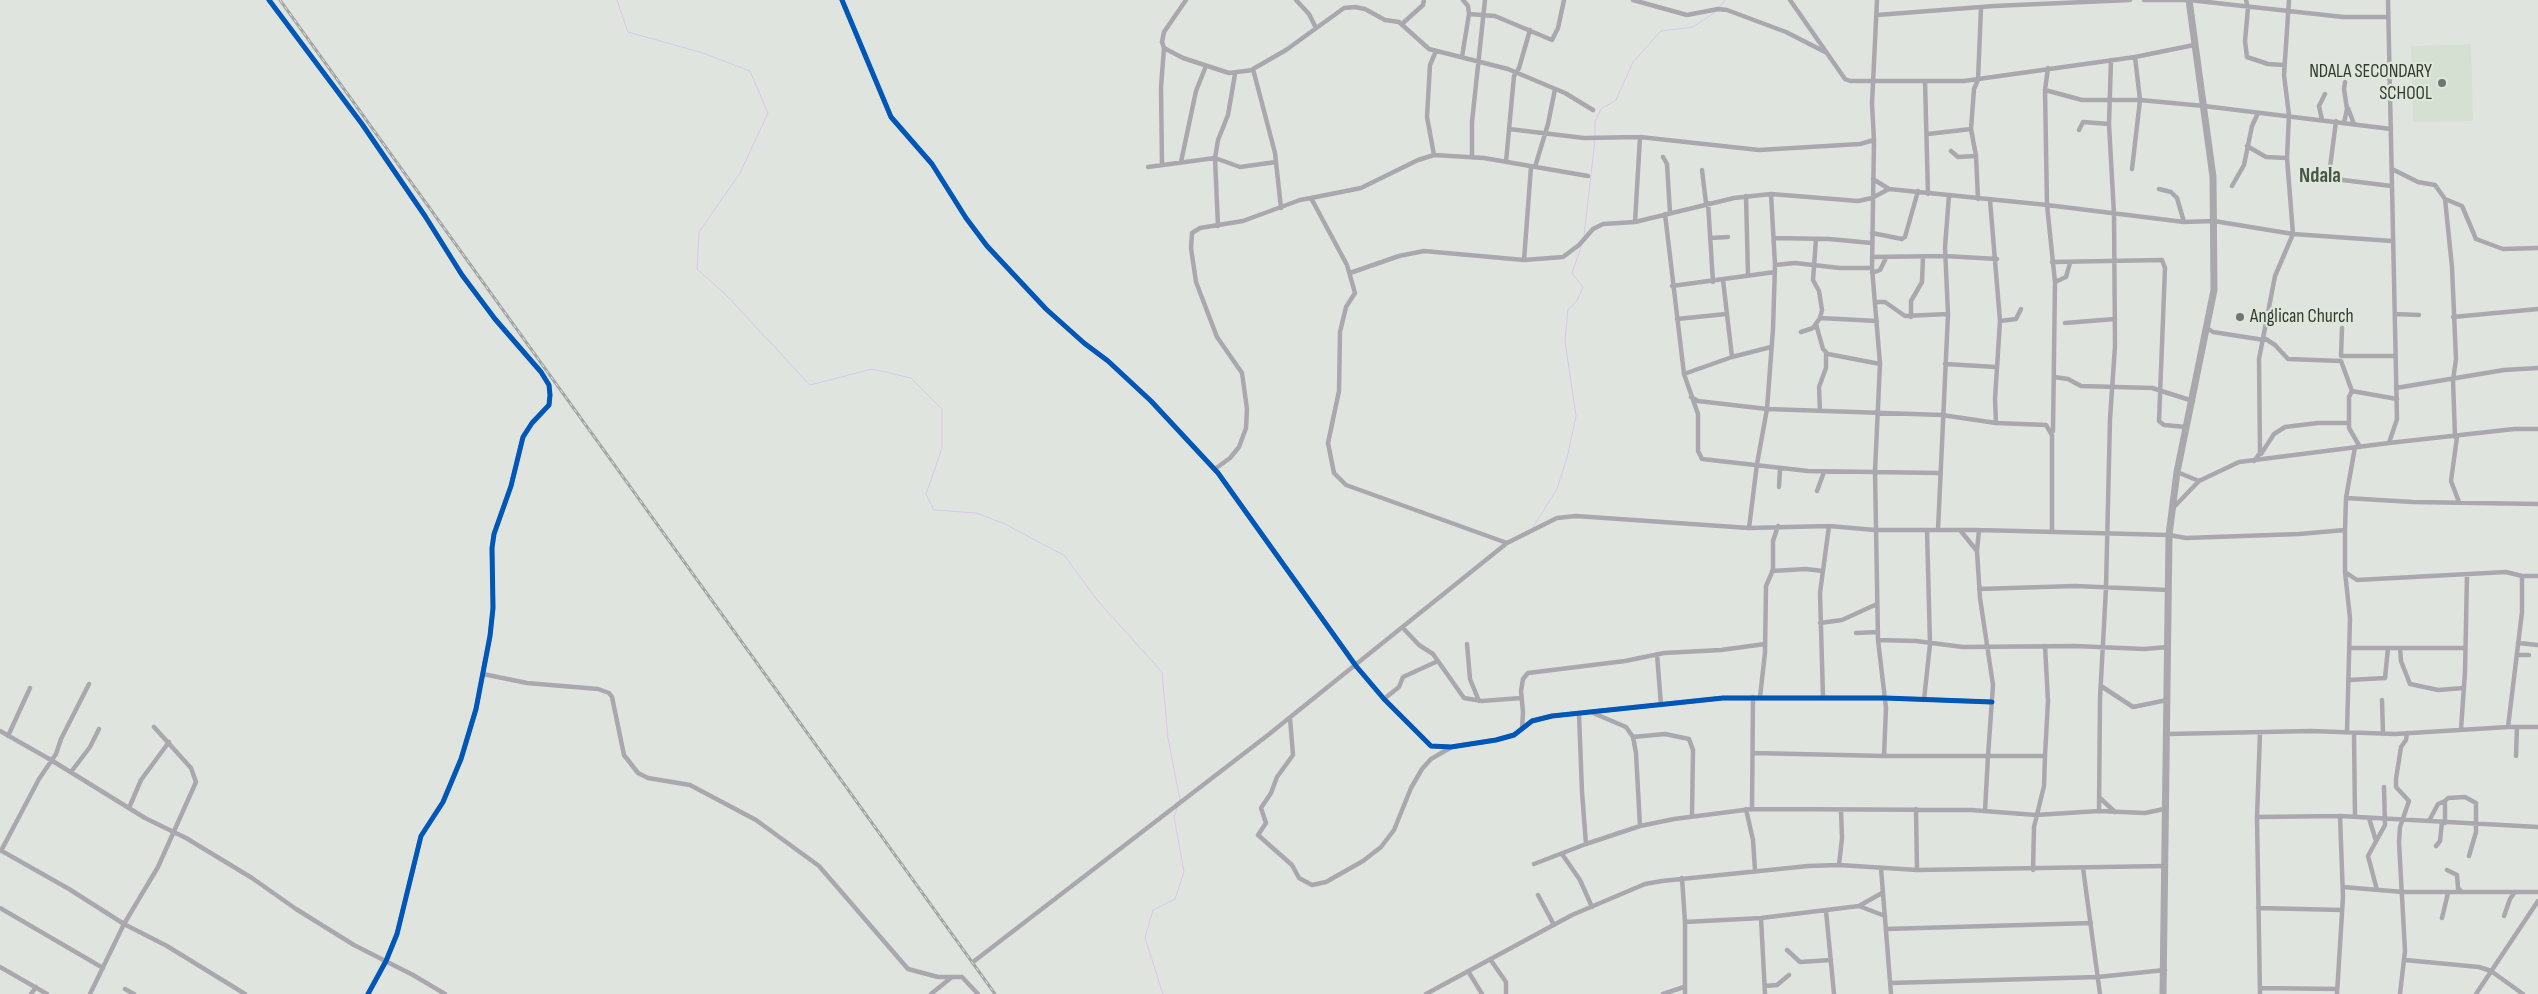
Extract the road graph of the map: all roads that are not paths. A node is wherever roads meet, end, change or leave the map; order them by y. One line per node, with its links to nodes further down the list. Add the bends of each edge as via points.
1 (269, 0): 259 (street, via 362,124 455,265 548,385 549,405 522,437 511,486 494,534 492,619)
2 (842, 0): 199 (street, via 891,117 932,164 987,246 1046,309 1151,401)
3 (1186, 0): 30 (street, via 1164,32)
4 (1296, 0): 27 (street)
5 (1424, 0): 26 (street)
6 (1463, 0): 22 (street)
7 (1485, 0): 24 (street)
8 (1564, 0): 28 (street, via 1553,40)
9 (1634, 0): 32 (street, via 1687,15 1727,10 1786,32)
10 (1790, 0): 32 (street)
11 (1876, 0): 23 (street)
12 (2130, 0): 18 (street)
13 (2144, 0): 14 (street)
14 (2189, 0): 20 (street); 29 (street)
15 (2246, 0): 20 (street)
16 (2289, 0): 21 (street)
17 (2388, 0): 25 (street)
18 (2097, 1): 19 (street)
19 (1981, 8): 23 (street); 44 (street)
20 (2248, 8): 21 (street); 37 (street, via 2247,57)
21 (2288, 11): 25 (street, via 2343,17); 37 (street)
22 (1469, 14): 24 (street); 33 (street)
23 (1877, 15): 45 (street)
24 (1484, 16): 28 (street, via 1495,16); 36 (street)
25 (2387, 17): 58 (street)
26 (1402, 24): 27 (street, via 1385,20 1365,9 1350,7); 31 (street, via 1430,50)
27 (1316, 28): 40 (street)
28 (1530, 30): 41 (street)
29 (2194, 45): 34 (street); 52 (street)
30 (1164, 48): 38 (street); 83 (street)
31 (1436, 51): 33 (street); 74 (street, via 1430,65 1427,117)
32 (1828, 54): 45 (street, via 1847,81)
33 (1462, 56): 36 (street)
34 (2135, 57): 35 (street); 51 (street)
35 (2111, 60): 39 (street); 50 (street)
36 (1478, 63): 41 (street); 76 (street)
37 (2284, 65): 56 (street)
38 (1206, 66): 42 (street); 80 (street, via 1196,92)
39 (2048, 68): 44 (street); 48 (street)
40 (1253, 70): 42 (street); 81 (street)
41 (1516, 73): 47 (street); 63 (street)
42 (1236, 74): 78 (street)
43 (1925, 80): 44 (street); 45 (street); 69 (street)
44 (1978, 80): 65 (street, via 1974,89)
45 (1874, 81): 71 (street)
46 (2346, 82): 53 (street)
47 (1555, 89): 54 (street); 68 (street)
48 (2044, 90): 50 (street, via 2082,100); 106 (street)
49 (2324, 94): 57 (street, via 2319,106)
50 (2109, 100): 51 (street); 61 (street)
51 (2140, 100): 52 (street); 86 (street)
52 (2204, 106): 55 (street); 110 (street, via 2213,177)
53 (2347, 107): 60 (street); 62 (street)
54 (1593, 110)
55 (2258, 113): 56 (street); 72 (street)
56 (2289, 115): 57 (street); 79 (street)
57 (2322, 120): 59 (street)
58 (2391, 120): 64 (street); 66 (street)
59 (2336, 121): 60 (street); 92 (street, via 2329,175)
60 (2344, 123): 62 (street)
61 (2108, 124): 67 (street, via 2084,122); 109 (street)
62 (2354, 124): 64 (street)
63 (1509, 128): 68 (street); 82 (street)
64 (2382, 128): 66 (street)
65 (1971, 129): 69 (street); 75 (street)
66 (2391, 129): 87 (street)
67 (2080, 130)
68 (1545, 133): 70 (street, via 1584,138); 85 (street)
69 (1928, 134): 97 (street)
70 (1640, 137): 71 (street, via 1759,150 1860,144); 111 (street)
71 (1874, 140): 90 (street)
72 (2247, 146): 79 (street, via 2266,157); 91 (street, via 2244,165)
73 (1951, 151): 75 (street, via 1958,157)
74 (1434, 155): 76 (street); 100 (street, via 1361,188)
75 (1976, 156): 102 (street)
76 (1472, 157): 82 (street)
77 (1664, 157): 108 (street, via 1667,164)
78 (1215, 158): 80 (street); 81 (street, via 1240,167); 113 (street)
79 (2287, 158): 115 (street)
80 (1181, 162): 83 (street)
81 (1276, 162): 107 (street)
82 (1506, 162): 85 (street)
83 (1162, 166): 84 (street)
84 (1148, 167)
85 (1533, 167): 89 (street); 128 (street)
86 (2132, 169)
87 (2392, 169): 92 (street); 103 (street, via 2418,182 2435,185)
88 (1702, 170): 105 (street)
89 (1588, 176)
90 (1873, 179): 93 (street); 101 (street)
91 (2232, 186)
92 (2391, 186): 120 (street)
93 (1889, 189): 95 (street); 101 (street)
94 (2159, 189): 112 (street, via 2177,198)
95 (1918, 191): 97 (street); 114 (street, via 1905,237)
96 (1771, 194): 99 (street); 101 (street, via 1851,202); 118 (street)
97 (1928, 194): 98 (street)
98 (1949, 195): 102 (street); 123 (street)
99 (1746, 196): 105 (street); 137 (street)
100 (1311, 198): 107 (street); 136 (street)
101 (1872, 198): 114 (street)
102 (1978, 199): 104 (street)
103 (2445, 199): 122 (street, via 2462,206 2476,238 2503,249); 150 (street)
104 (1990, 200): 106 (street); 127 (street)
105 (1707, 203): 108 (street); 117 (street)
106 (2047, 204): 109 (street); 129 (street)
107 (1281, 208): 113 (street)
108 (1667, 213): 111 (street); 141 (street)
109 (2114, 214): 112 (street); 131 (street)
110 (2214, 221): 112 (street); 115 (street); 158 (street, via 2214,290)
111 (1635, 222): 128 (street, via 1596,228 1563,257)
112 (2184, 222)
113 (1218, 226): 199 (street, via 1198,228 1192,233 1196,282 1217,337 1242,373 1247,409 1246,428 1239,447)
114 (1872, 233): 121 (street)
115 (2293, 234): 120 (street); 161 (street, via 2275,276)
116 (1728, 237): 117 (street)
117 (1710, 238): 139 (street)
118 (1774, 238): 119 (street); 132 (street)
119 (1816, 239): 121 (street); 133 (street)
120 (2392, 240): 147 (street)
121 (1872, 243): 124 (street)
122 (2538, 248)
123 (1945, 256): 125 (street); 127 (street); 146 (street)
124 (1872, 257): 126 (street); 134 (street)
125 (1923, 257): 126 (street); 149 (street, via 1922,282 1911,301)
126 (1886, 258): 134 (street, via 1880,270)
127 (1997, 259): 155 (street)
128 (1524, 260): 136 (street, via 1424,251)
129 (2052, 262): 130 (street); 140 (street)
130 (2070, 262): 131 (street); 140 (street, via 2066,277)
131 (2114, 262): 153 (street); 176 (street, via 2160,258 2164,263)
132 (1775, 265): 133 (street); 135 (street)
133 (1813, 265): 134 (street); 151 (street, via 1822,308)
134 (1872, 270): 142 (street)
135 (1775, 272): 137 (street); 162 (street)
136 (1350, 273): 224 (street, via 1355,294 1346,307 1341,326 1339,390 1328,443 1334,473 1346,485)
137 (1748, 275): 138 (street)
138 (1723, 280): 139 (street); 145 (street)
139 (1713, 282): 141 (street)
140 (2055, 282): 172 (street)
141 (1672, 286): 152 (street)
142 (1875, 302): 149 (street, via 1885,302 1899,314); 154 (street)
143 (2020, 309): 155 (street, via 2016,319)
144 (2538, 309): 150 (street)
145 (1726, 314): 152 (street); 165 (street)
146 (1948, 314): 149 (street); 168 (street)
147 (2396, 314): 148 (street); 164 (street)
148 (2419, 314)
149 (1910, 317)
150 (2453, 317): 173 (street, via 2456,359)
151 (1820, 318): 154 (street); 157 (street)
152 (1677, 319): 171 (street)
153 (2115, 320): 156 (street); 174 (street)
154 (1877, 321): 167 (street)
155 (2000, 321): 169 (street)
156 (2065, 323)
157 (1816, 324): 160 (street, via 1812,329); 163 (street)
158 (2207, 328): 161 (street, via 2213,332); 180 (street)
159 (2342, 328): 166 (street)
160 (1800, 332)
161 (2264, 339): 166 (street, via 2288,359); 195 (street, via 2258,366)
162 (1771, 347): 165 (street); 181 (street)
163 (1826, 353): 167 (street); 182 (street, via 1826,368 1819,387)
164 (2395, 356): 166 (street); 175 (street)
165 (1732, 357): 171 (street)
166 (2341, 358): 177 (street)
167 (1880, 364): 183 (street)
168 (1945, 364): 169 (street); 184 (street)
169 (1996, 367): 186 (street)
170 (2538, 368): 173 (street, via 2504,370)
171 (1684, 374): 178 (street)
172 (2054, 377): 174 (street, via 2066,378 2081,386); 185 (street)
173 (2453, 380): 175 (street); 192 (street)
174 (2113, 387): 176 (street); 222 (street)
175 (2396, 388): 179 (street)
176 (2159, 390): 180 (street); 189 (street, via 2160,423)
177 (2352, 391): 179 (street); 187 (street)
178 (1691, 397): 181 (street, via 1705,402); 198 (street, via 1699,418 1698,451 1702,458)
179 (2397, 399): 193 (street, via 2396,424)
180 (2193, 400): 189 (street)
181 (1767, 409): 182 (street); 198 (street)
182 (1820, 411): 183 (street)
183 (1877, 412): 184 (street); 201 (street)
184 (1942, 416): 186 (street); 204 (street)
185 (2054, 417): 188 (street); 191 (street)
186 (1996, 423): 188 (street)
187 (2349, 424): 194 (street); 195 (street, via 2285,427 2274,434)
188 (2046, 425): 191 (street)
189 (2186, 427): 203 (street)
190 (2538, 429): 192 (street)
191 (2052, 435): 221 (street)
192 (2456, 437): 193 (street); 209 (street, via 2451,480)
193 (2389, 443): 194 (street)
194 (2358, 447): 196 (street); 208 (street)
195 (2260, 453): 196 (street); 197 (street)
196 (2263, 460): 197 (street)
197 (2254, 461): 205 (street, via 2231,465)
198 (1757, 464): 200 (street); 214 (street)
199 (1215, 469): 258 (street)
200 (1780, 469): 202 (street); 206 (street)
201 (1875, 471): 202 (street); 204 (street); 215 (street)
202 (1824, 472): 207 (street)
203 (2177, 472): 205 (street); 211 (street)
204 (1939, 473): 217 (street)
205 (2199, 481): 211 (street)
206 (1779, 487)
207 (1818, 491)
208 (2346, 498): 209 (street); 220 (street)
209 (2459, 502): 210 (street)
210 (2538, 504)
211 (2172, 509): 223 (street)
212 (1778, 526): 213 (street); 214 (street); 226 (street, via 1773,541)
213 (1829, 526): 215 (street); 227 (street)
214 (1749, 528): 224 (street, via 1562,517)
215 (1876, 530): 216 (street); 235 (street)
216 (1927, 530): 217 (street); 244 (street)
217 (1938, 530): 218 (street)
218 (1960, 530): 219 (street); 225 (street)
219 (1979, 530): 221 (street); 225 (street)
220 (2345, 530): 223 (street, via 2186,538); 228 (street)
221 (2052, 532): 222 (street)
222 (2107, 534): 223 (street); 232 (street)
223 (2169, 535): 234 (street)
224 (1507, 543): 237 (street)
225 (1977, 551): 233 (street)
226 (1772, 571): 227 (street); 243 (street, via 1766,586)
227 (1823, 571): 236 (street)
228 (2344, 572): 229 (street, via 2357,580); 250 (street, via 2350,618)
229 (2467, 575): 230 (street, via 2506,572); 253 (street)
230 (2522, 576): 231 (street); 241 (street)
231 (2538, 576)
232 (2106, 588): 233 (street, via 2036,586); 234 (street); 248 (street)
233 (1979, 589): 246 (street)
234 (2169, 590): 249 (street)
235 (1877, 604): 236 (street, via 1842,620); 238 (street)
236 (1820, 623): 267 (street)
237 (1403, 628): 257 (street); 258 (street)
238 (1878, 632): 239 (street); 240 (street)
239 (1856, 633)
240 (1878, 640): 244 (street); 269 (street)
241 (2518, 643): 245 (street); 255 (street)
242 (1467, 644): 274 (street, via 1470,679)
243 (1764, 644): 254 (street); 266 (street)
244 (1930, 644): 246 (street); 271 (street)
245 (2538, 645)
246 (1986, 646): 247 (street); 275 (street, via 1992,678)
247 (2045, 646): 248 (street); 301 (street, via 2048,701)
248 (2103, 647): 249 (street); 262 (street)
249 (2168, 647): 272 (street)
250 (2349, 648): 251 (street); 260 (street)
251 (2388, 648): 252 (street); 260 (street, via 2385,678)
252 (2400, 648): 253 (street); 264 (street, via 2401,661 2410,684 2438,690)
253 (2465, 648): 264 (street)
254 (1657, 654): 268 (street, via 1528,674 1523,679); 276 (street)
255 (2517, 655): 256 (street); 281 (street)
256 (2528, 655)
257 (1438, 661): 270 (street, via 1403,678 1399,687); 274 (street, via 1462,696)
258 (1356, 666): 270 (street); 279 (street)
259 (483, 674): 376 (street, via 452,785 421,836 403,911); 384 (street, via 527,683 605,690 612,697 624,755 638,773 648,778 690,785 756,820 819,866 908,969 938,977)
260 (2349, 680): 288 (street)
261 (88, 684): 303 (street)
262 (2101, 686): 272 (street, via 2133,707); 306 (street)
263 (30, 688): 294 (street)
264 (2464, 688): 285 (street)
265 (1753, 697): 266 (street); 276 (street); 298 (street)
266 (1760, 697): 267 (street)
267 (1823, 697): 269 (street)
268 (1522, 698): 274 (street); 284 (street)
269 (1885, 698): 271 (street); 299 (street)
270 (1384, 699): 297 (street, via 1428,744 1436,748)
271 (1924, 700): 275 (street)
272 (2167, 700): 290 (street)
273 (2382, 700): 292 (street)
274 (1479, 701)
275 (1992, 702): 300 (street)
276 (1661, 705): 277 (street)
277 (1590, 712): 278 (street); 295 (street, via 1626,727)
278 (1579, 714): 284 (street, via 1532,721); 331 (street)
279 (1290, 718): 297 (street, via 1294,755 1261,808 1266,823 1258,835 1292,865 1300,878 1312,885 1326,882 1381,847 1394,830 1422,769 1431,759); 377 (street)
280 (154, 727): 296 (street)
281 (2508, 727): 282 (street); 285 (street)
282 (2517, 727): 283 (street); 302 (street)
283 (2538, 727)
284 (1522, 729): 297 (street, via 1509,737)
285 (2460, 729): 293 (street)
286 (99, 730): 304 (street)
287 (0, 731): 294 (street)
288 (2347, 732): 289 (street); 291 (street)
289 (2260, 733): 290 (street); 319 (street)
290 (2168, 734): 311 (street)
291 (2354, 734): 292 (street); 320 (street)
292 (2384, 734): 293 (street)
293 (2407, 734): 323 (street, via 2401,747 2396,779 2396,786 2409,801)
294 (8, 736): 303 (street)
295 (1633, 737): 317 (street, via 1665,734 1689,739 1693,750); 327 (street)
296 (169, 742): 308 (street, via 141,780); 329 (street, via 196,778)
297 (1451, 747)
298 (1753, 753): 299 (street); 309 (street)
299 (1884, 756): 300 (street)
300 (1988, 756): 301 (street); 313 (street)
301 (2045, 756): 316 (street, via 2044,786)
302 (2516, 756)
303 (51, 760): 304 (street); 333 (street)
304 (71, 772): 308 (street)
305 (2384, 787): 322 (street)
306 (2100, 798): 314 (street); 315 (street)
307 (2446, 801): 324 (street, via 2438,804); 325 (street); 326 (street, via 2458,796 2476,802)
308 (129, 808): 329 (street)
309 (1749, 809): 312 (street); 317 (street); 342 (street)
310 (1916, 809): 312 (street); 313 (street); 343 (street)
311 (2164, 809): 315 (street, via 2145,813); 339 (street)
312 (1841, 810): 338 (street)
313 (1985, 811): 316 (street)
314 (2099, 811): 315 (street); 316 (street)
315 (2115, 812)
316 (2036, 814): 344 (street)
317 (1692, 816): 327 (street)
318 (2340, 816): 319 (street); 320 (street); 347 (street)
319 (2257, 817): 360 (street)
320 (2355, 817): 321 (street)
321 (2369, 818): 322 (street); 330 (street)
322 (2386, 818): 323 (street); 330 (street)
323 (2404, 819): 324 (street); 349 (street, via 2399,842 2399,876)
324 (2429, 821): 325 (street)
325 (2444, 822): 326 (street); 332 (street)
326 (2476, 825): 328 (street); 335 (street)
327 (1640, 826): 331 (street)
328 (2538, 827)
329 (173, 834): 369 (street, via 158,867); 376 (street, via 203,848 354,945)
330 (2376, 841): 348 (street, via 2368,861)
331 (1586, 844): 334 (street)
332 (2436, 846)
333 (1, 851): 336 (street); 369 (street)
334 (1562, 854): 337 (street); 358 (street, via 1580,880)
335 (2469, 856)
336 (0, 857)
337 (1534, 864)
338 (1839, 865): 340 (street); 342 (street)
339 (2165, 866): 341 (street); 380 (street)
340 (1881, 868): 343 (street); 354 (street)
341 (2083, 868): 344 (street); 368 (street)
342 (1755, 870): 346 (street)
343 (1918, 870): 344 (street)
344 (2033, 870)
345 (2447, 870): 351 (street, via 2457,875 2458,888)
346 (1682, 878): 358 (street, via 1645,884); 367 (street)
347 (2343, 887): 348 (street); 361 (street)
348 (2376, 890): 349 (street)
349 (2403, 892): 350 (street); 375 (street)
350 (2448, 892): 351 (street); 366 (street)
351 (2462, 892): 352 (street)
352 (2515, 892): 353 (street); 364 (street)
353 (2538, 892)
354 (1882, 893): 357 (street); 363 (street)
355 (1538, 895): 370 (street)
356 (2538, 901): 382 (street)
357 (1859, 906): 362 (street); 363 (street)
358 (1592, 907): 370 (street)
359 (0, 908): 379 (street)
360 (2258, 908): 361 (street); 390 (street)
361 (2342, 910): 392 (street)
362 (1826, 911): 365 (street); 374 (street)
363 (1885, 916): 371 (street)
364 (2504, 916)
365 (1761, 918): 367 (street); 387 (street)
366 (2442, 918)
367 (1685, 922): 389 (street)
368 (2091, 923): 371 (street); 385 (street)
369 (124, 924): 379 (street); 397 (street)
370 (1554, 925): 373 (street)
371 (1886, 929): 386 (street)
372 (1788, 950): 374 (street, via 1800,962)
373 (1490, 959): 381 (street); 404 (street, via 1506,982)
374 (1831, 960): 408 (street)
375 (2405, 960): 382 (street); 413 (street)
376 (386, 961): 398 (street); 399 (street)
377 (973, 962)
378 (0, 967): 388 (street)
379 (103, 968): 395 (street)
380 (2165, 970): 385 (street); 411 (street)
381 (1468, 971): 402 (street); 403 (street)
382 (2491, 971): 414 (street); 415 (street)
383 (1789, 975): 387 (street, via 1777,985)
384 (953, 977): 400 (street); 401 (street, via 965,978)
385 (2098, 977): 386 (street); 410 (street)
386 (1890, 983): 409 (street)
387 (1765, 986): 407 (street)
388 (36, 987): 393 (street); 394 (street)
389 (1684, 987): 405 (street); 406 (street)
390 (2260, 988): 392 (street); 412 (street)
391 (125, 989): 396 (street)
392 (2337, 991)
393 (31, 994)
394 (47, 994)
395 (90, 994)
396 (134, 994)
397 (246, 994)
398 (368, 994)
399 (445, 994)
400 (931, 994)
401 (978, 994)
402 (1426, 994)
403 (1482, 994)
404 (1506, 994)
405 (1664, 994)
406 (1685, 994)
407 (1765, 994)
408 (1834, 994)
409 (1891, 994)
410 (2100, 994)
411 (2164, 994)
412 (2260, 994)
413 (2400, 994)
414 (2476, 994)
415 (2523, 994)

